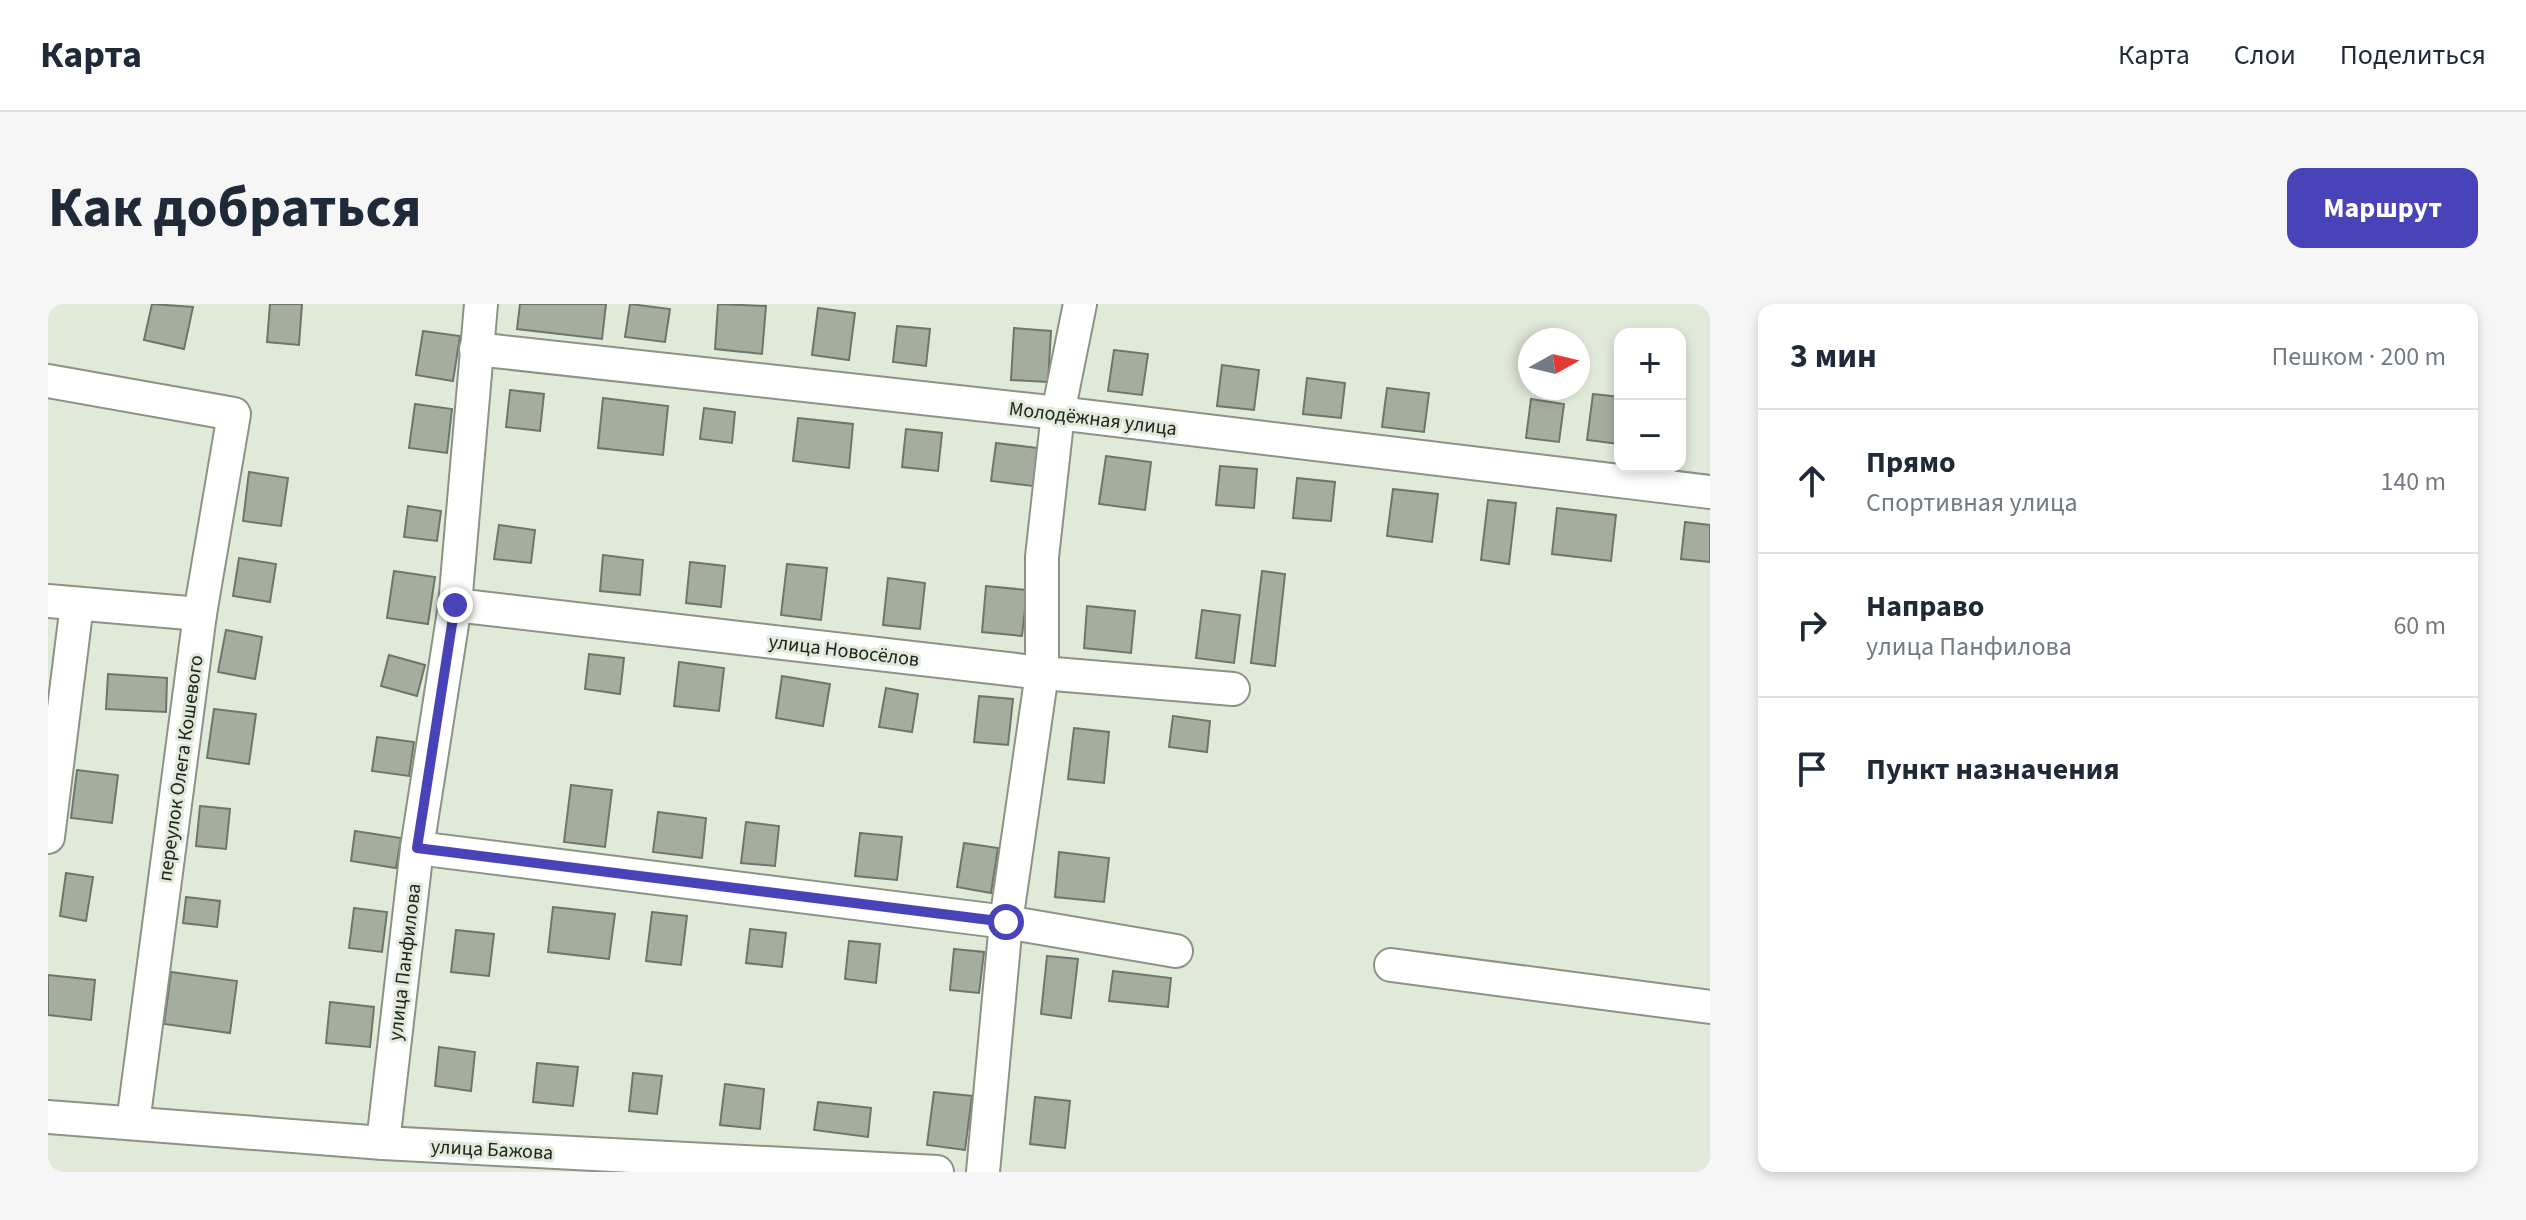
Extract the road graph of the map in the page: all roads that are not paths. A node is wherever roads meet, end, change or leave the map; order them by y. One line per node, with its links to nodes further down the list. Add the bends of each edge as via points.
1 (481, 304): 3 (street, улица Панфилова)
2 (1080, 304): 5 (street)
3 (476, 349): 5 (street, Молодёжная улица); 8 (street, улица Панфилова)
4 (48, 381): 9 (street, переулок Олега Кошевого, via 234,414)
5 (1058, 413): 6 (street, Молодёжная улица); 10 (street, via 1042,557)
6 (1710, 492)
7 (62, 602): 9 (street); 12 (street)
8 (455, 605): 10 (street, улица Новосёлов); 13 (street, улица Панфилова)
9 (200, 614): 19 (street, переулок Олега Кошевого)
10 (1042, 673): 11 (street, улица Новосёлов); 14 (street)
11 (1233, 689)
12 (48, 837)
13 (417, 848): 14 (street); 20 (street, улица Панфилова)
14 (1006, 922): 15 (street); 22 (street)
15 (1176, 951)
16 (1391, 965): 17 (street)
17 (1710, 1007)
18 (48, 1117): 19 (street, улица Бажова)
19 (133, 1123): 20 (street, улица Бажова)
20 (383, 1143): 21 (street, улица Бажова)
21 (937, 1172)
22 (983, 1172)

